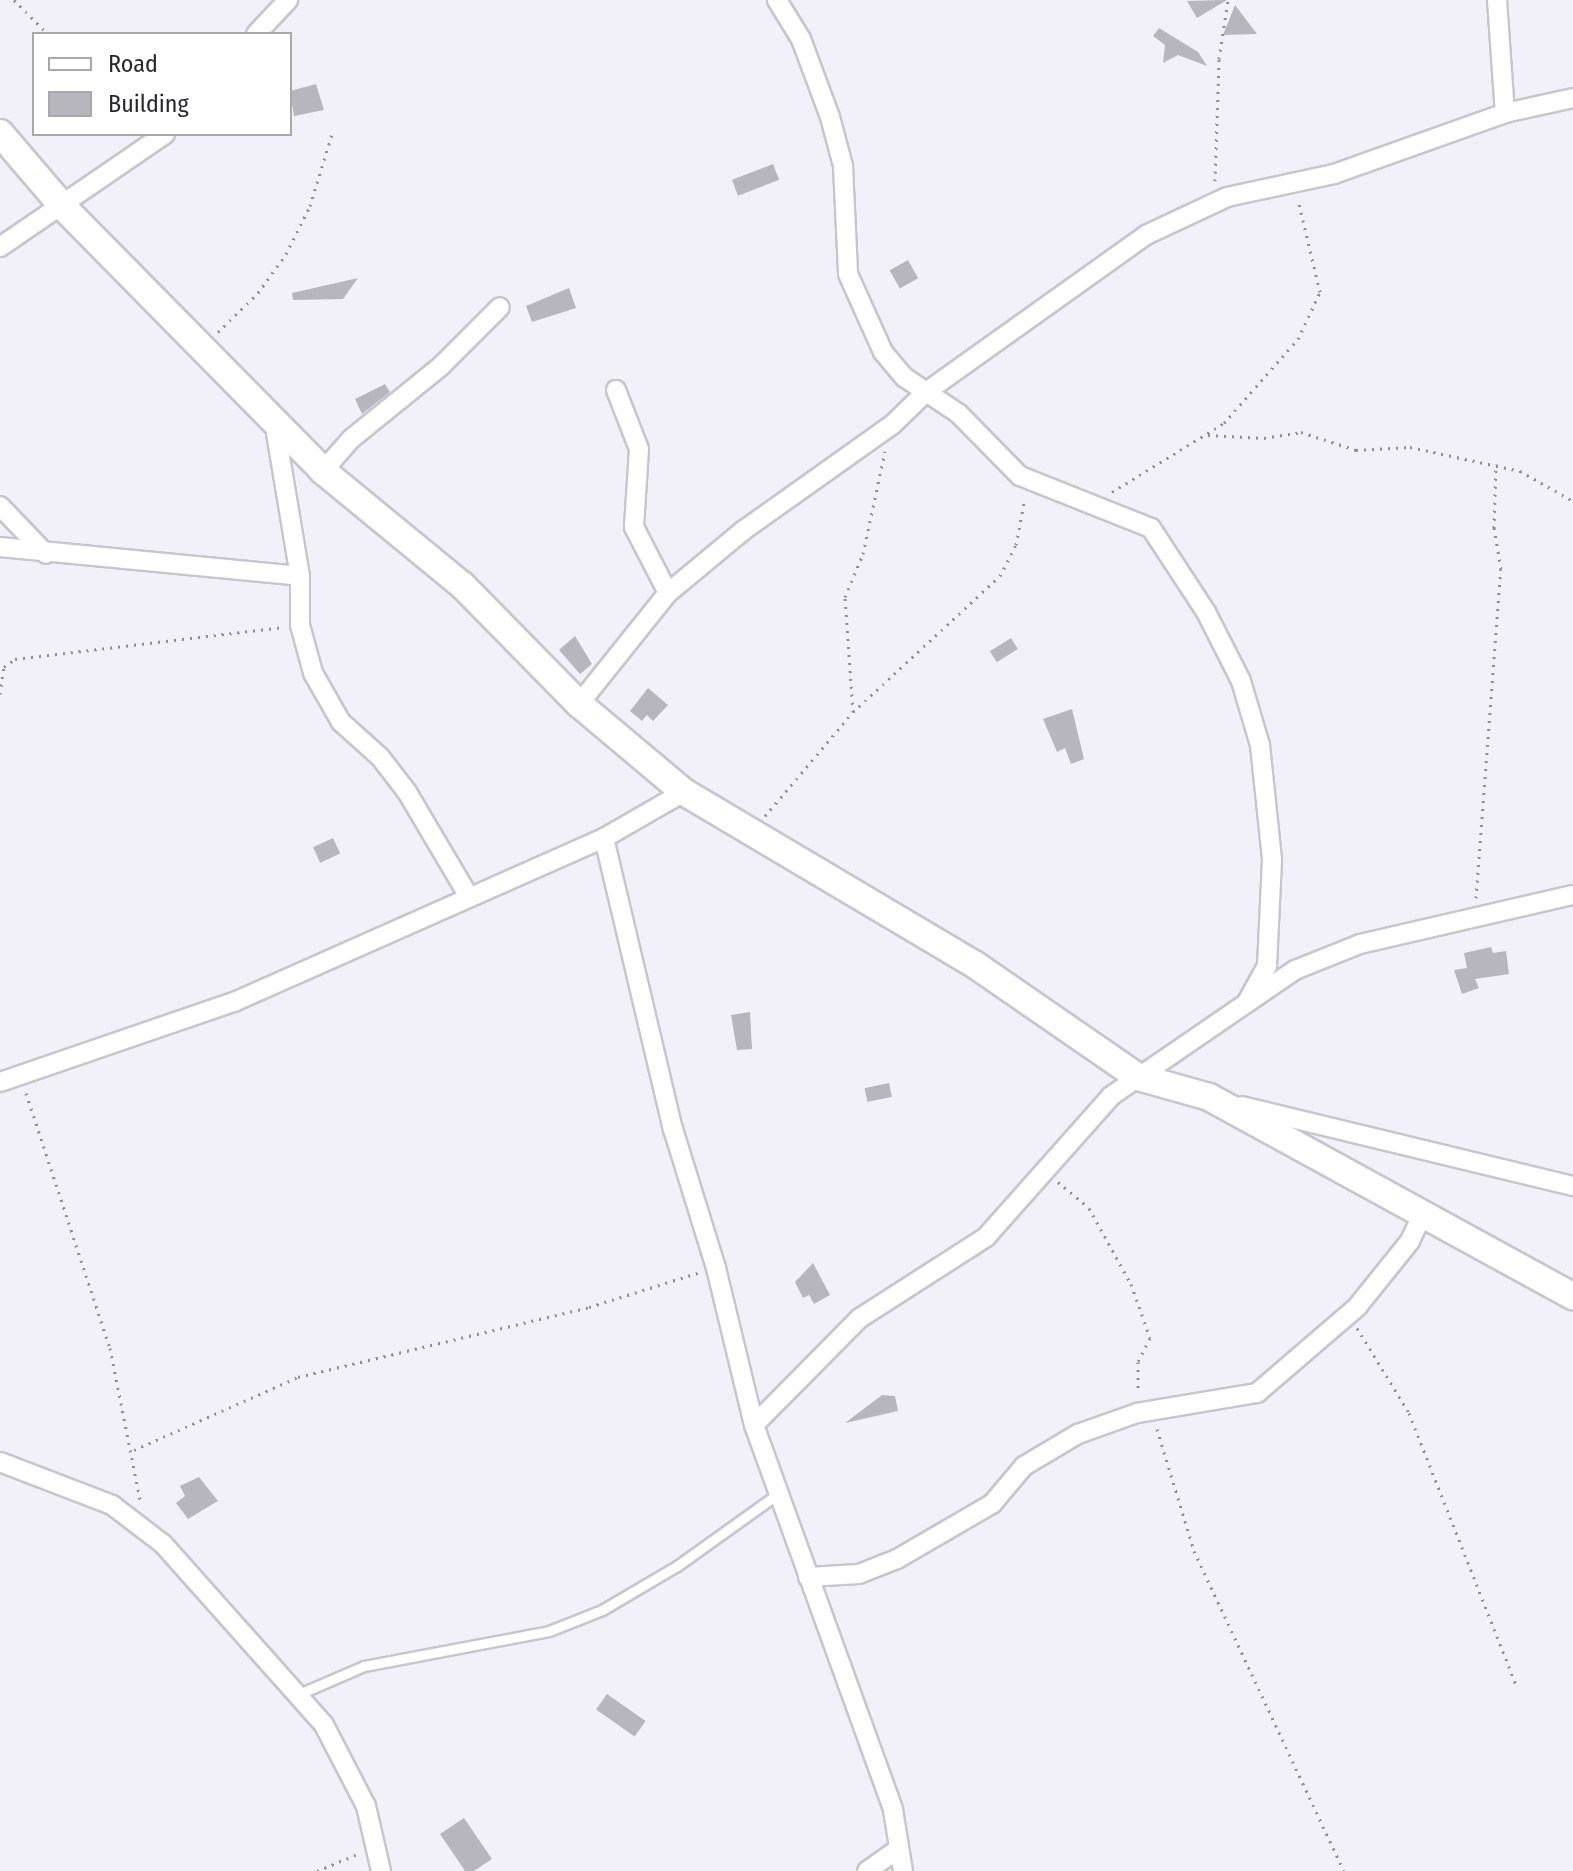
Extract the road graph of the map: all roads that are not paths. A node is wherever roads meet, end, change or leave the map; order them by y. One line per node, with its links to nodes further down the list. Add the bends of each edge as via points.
1 (288, 0): 4 (street)
2 (777, 0): 13 (street, via 801,39 843,166 842,220 855,298 893,366)
3 (1497, 0): 6 (street)
4 (258, 32)
5 (1573, 98): 6 (street)
6 (1505, 113): 13 (street, via 1299,183 1210,205 1146,235)
7 (0, 133): 9 (street)
8 (162, 136): 9 (street)
9 (64, 208): 10 (street); 14 (street)
10 (0, 247)
11 (500, 307): 15 (street, via 441,366 351,439)
12 (616, 390): 20 (street, via 639,449 634,527)
13 (926, 392): 20 (street, via 892,425 744,530); 26 (street, via 959,414 1025,478 1151,528 1206,612 1254,719 1272,860 1267,966)
14 (274, 421): 15 (street); 19 (street)
15 (323, 471): 21 (street, via 462,585)
16 (0, 506): 18 (street)
17 (0, 547): 18 (street)
18 (46, 554): 19 (street)
19 (300, 576): 25 (street, via 300,625 313,673 330,706 407,792)
20 (668, 593): 21 (street)
21 (579, 704): 22 (street)
22 (684, 792): 23 (street); 27 (street, via 974,964)
23 (604, 838): 25 (street); 33 (street, via 673,1129 716,1268)
24 (1573, 895): 26 (street, via 1332,952)
25 (469, 897): 28 (street, via 234,1002)
26 (1247, 1002): 27 (street)
27 (1138, 1077): 29 (street); 33 (street, via 1111,1096 986,1237 860,1318)
28 (0, 1082)
29 (1209, 1097): 30 (street, via 1351,1136); 31 (street)
30 (1573, 1186)
31 (1424, 1211): 32 (street); 36 (street, via 1410,1241 1348,1314 1251,1397 1147,1411 1078,1434 1024,1466 1000,1499 897,1559 859,1574)
32 (1573, 1296)
33 (754, 1425): 35 (street)
34 (0, 1462): 37 (street, via 98,1498 143,1524)
35 (776, 1495): 36 (street); 37 (lane, via 677,1566 602,1610 549,1631 364,1666)
36 (808, 1577): 38 (street, via 893,1810)
37 (299, 1694): 39 (street, via 324,1725 359,1789)
38 (898, 1849): 40 (street); 41 (street)
39 (381, 1871)
40 (867, 1871)
41 (903, 1871)

